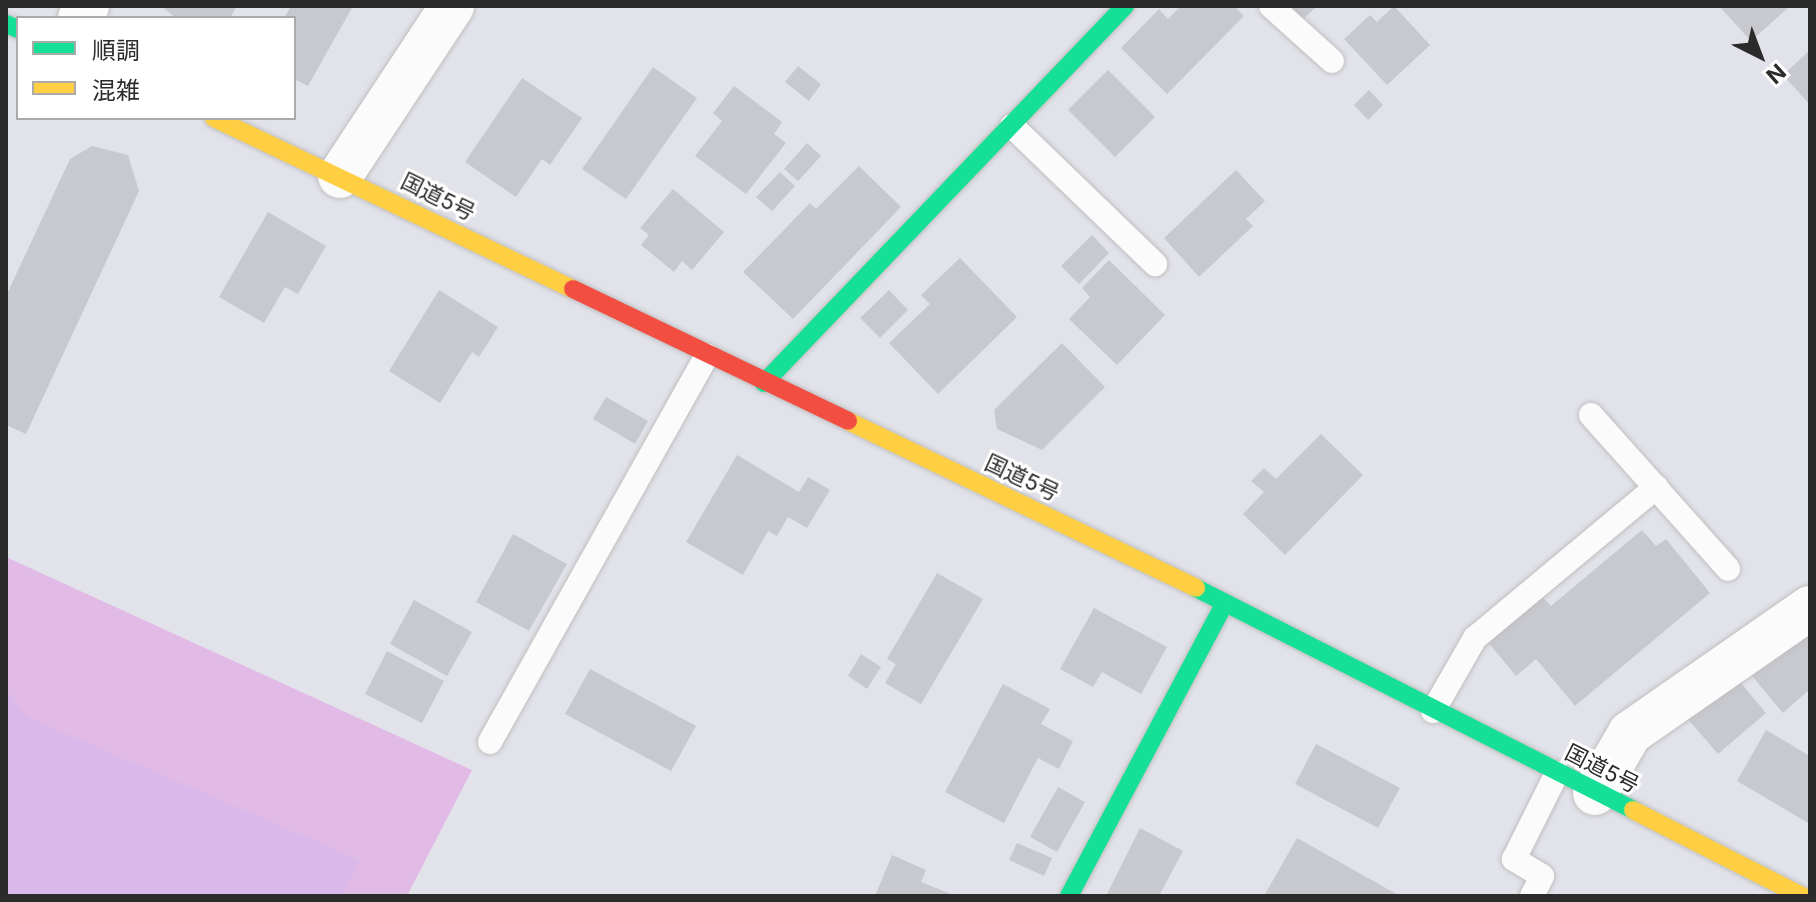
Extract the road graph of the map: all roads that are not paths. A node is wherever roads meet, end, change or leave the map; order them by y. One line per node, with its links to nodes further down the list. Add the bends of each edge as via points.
1 (452, 6): 7 (street)
2 (1125, 6): 6 (main road)
3 (1271, 6): 4 (lane)
4 (1332, 61)
5 (218, 120): 7 (main road, 国道5号)
6 (1012, 126): 8 (lane); 10 (main road)
7 (340, 176): 9 (main road, 国道5号)
8 (1155, 264)
9 (707, 356): 10 (main road, 国道5号); 17 (lane)
10 (764, 383): 14 (main road, 国道5号)
11 (1591, 415): 12 (lane)
12 (1656, 487): 13 (lane); 16 (lane, via 1475,638)
13 (1728, 569)
14 (1223, 606): 16 (main road, 国道5号); 20 (main road)
15 (1810, 608): 19 (street, via 1630,733)
16 (1433, 711): 18 (main road, 国道5号)
17 (490, 742)
18 (1557, 773): 19 (main road, 国道5号); 21 (lane, via 1514,859 1542,876)
19 (1595, 793): 22 (main road, 国道5号)
20 (1069, 896)
21 (1532, 896)
22 (1802, 896)

